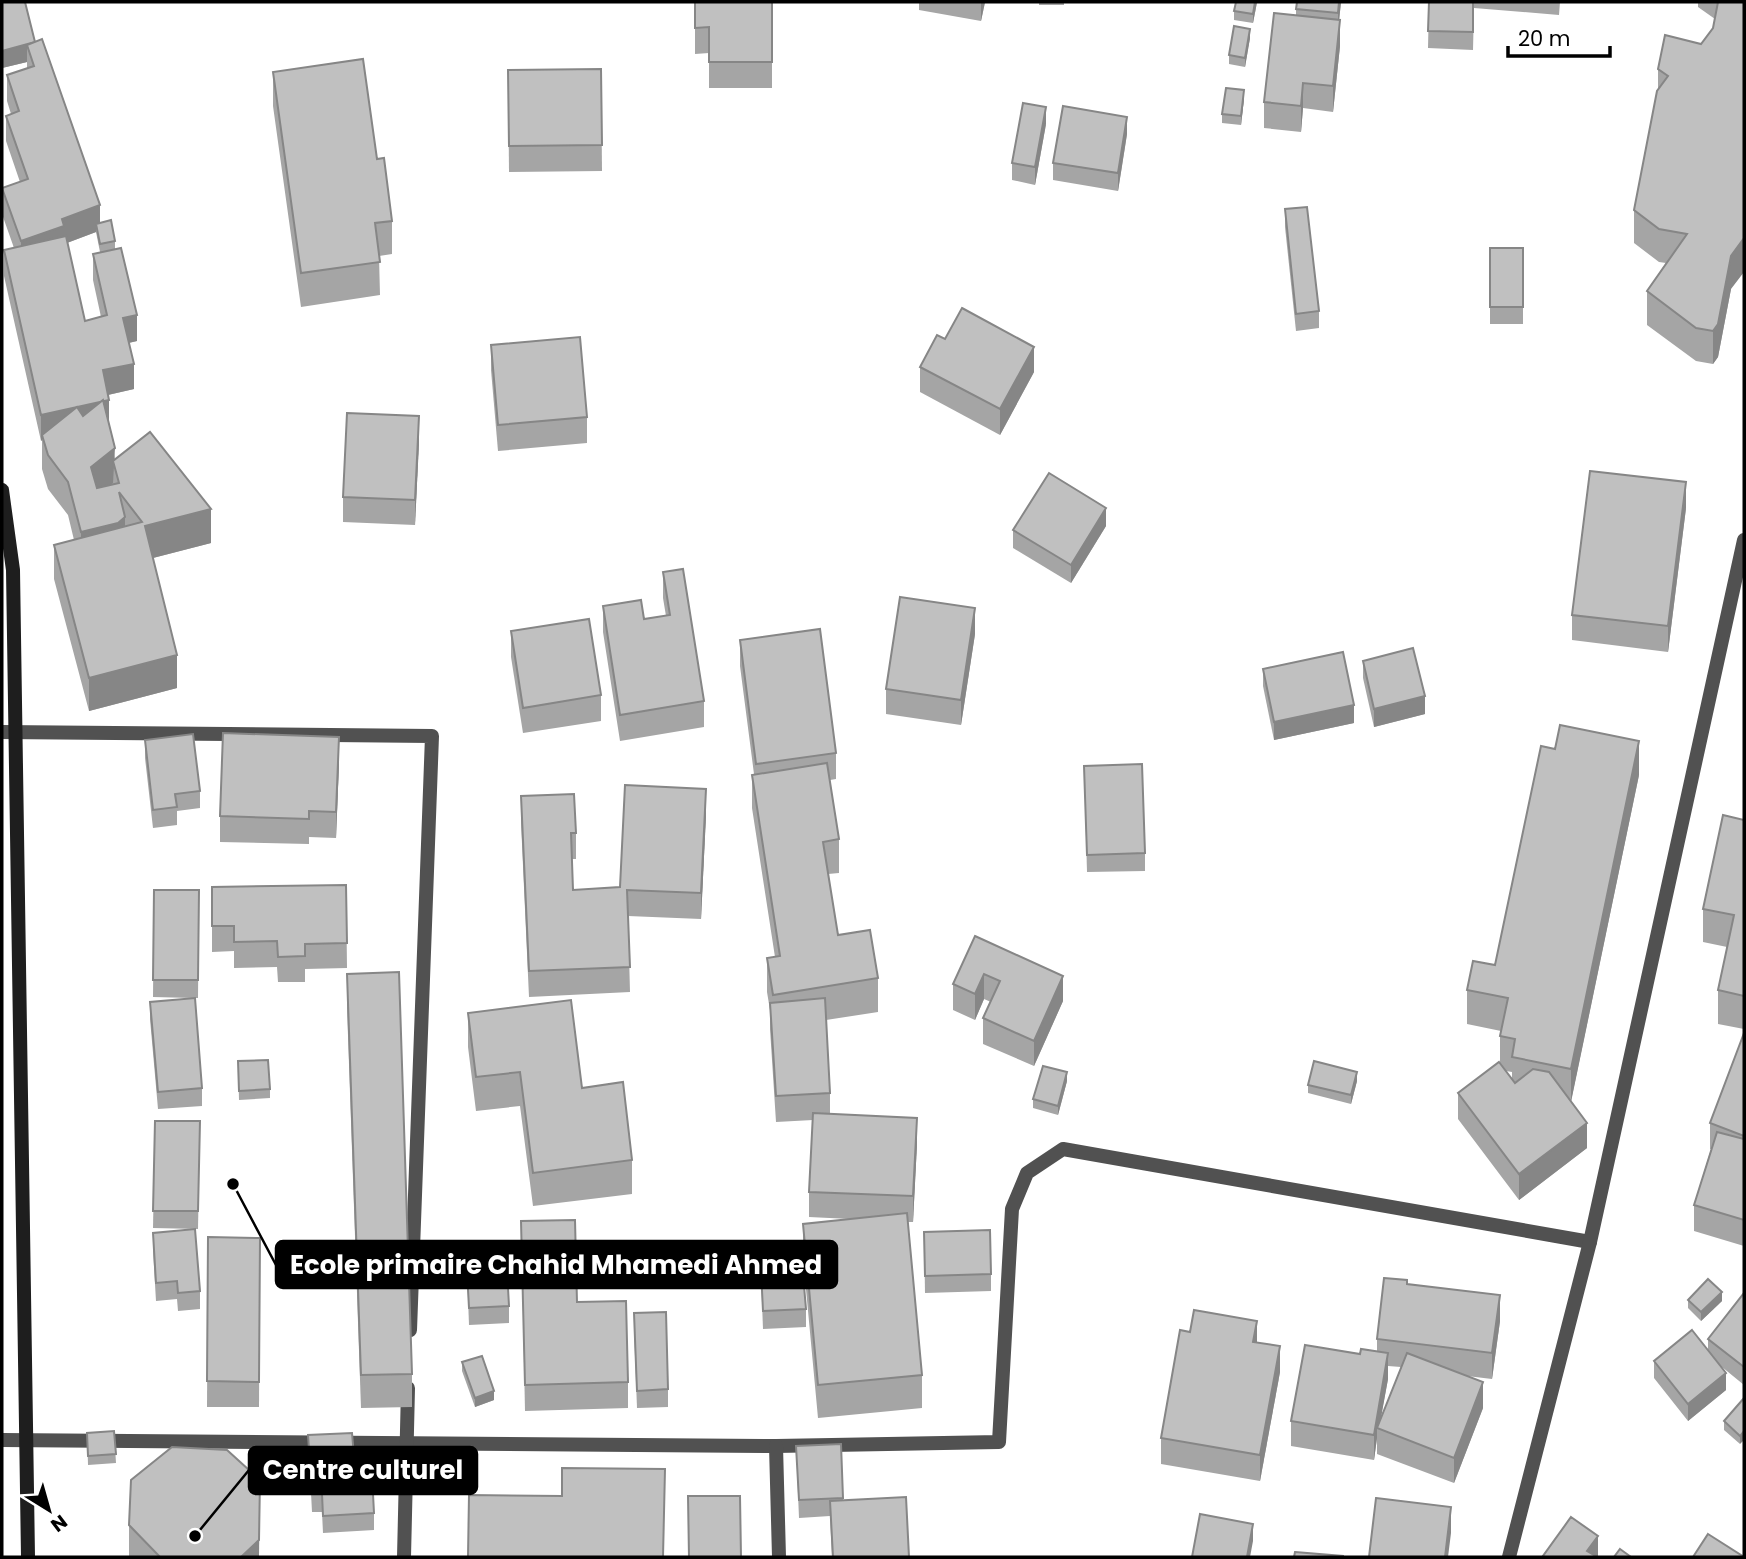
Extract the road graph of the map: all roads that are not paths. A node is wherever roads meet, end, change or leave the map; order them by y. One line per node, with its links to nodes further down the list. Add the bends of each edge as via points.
1 (2, 490): 3 (main road, via 13,570)
2 (1744, 540): 4 (street)
3 (9, 732): 5 (street, via 432,736); 8 (main road)
4 (1590, 1242): 10 (street, via 1063,1149 1027,1173 1012,1209 999,1443); 14 (street)
5 (409, 1346)
6 (408, 1374): 9 (street)
7 (2, 1440): 8 (street)
8 (27, 1440): 9 (street); 11 (main road)
9 (406, 1443): 10 (street); 12 (street)
10 (776, 1446): 13 (street)
11 (29, 1557)
12 (404, 1557)
13 (779, 1557)
14 (1509, 1557)

